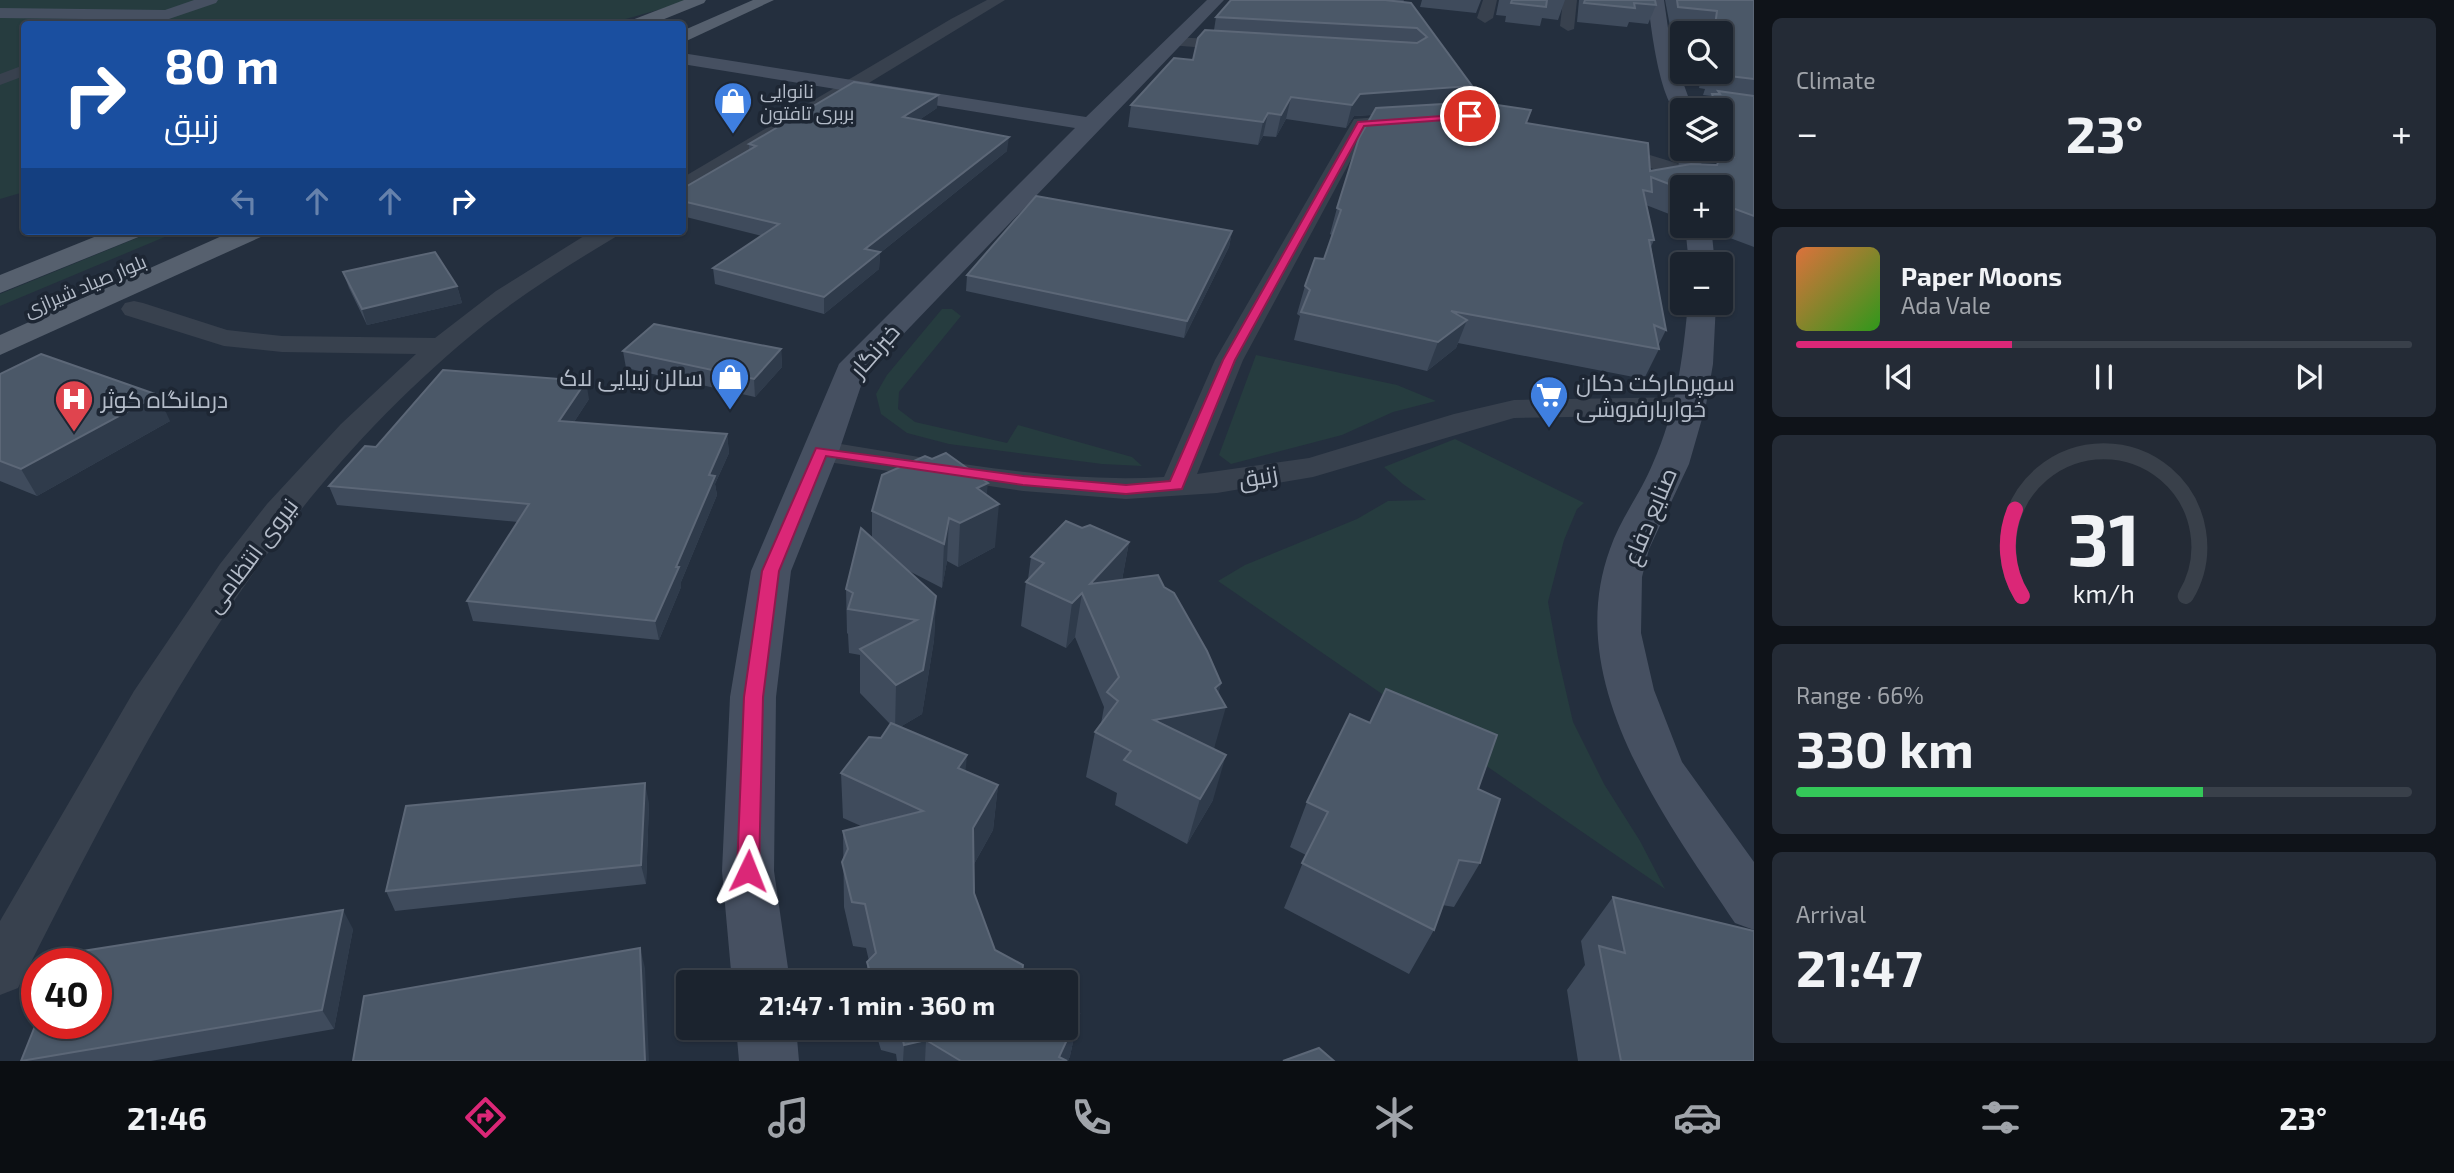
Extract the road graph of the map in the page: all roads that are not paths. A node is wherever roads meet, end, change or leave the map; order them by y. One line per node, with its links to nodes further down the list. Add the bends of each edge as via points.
1 (210, 0): 10 (street)
2 (698, 0): 15 (main road)
3 (741, 0): 16 (main road)
4 (766, 0): 18 (main road)
5 (998, 0): 24 (street)
6 (1216, 0): 19 (street, خبرنگار)
7 (1490, 0): 12 (street)
8 (1570, 0): 17 (street)
9 (1656, 0): 25 (street, via 1662,49)
10 (170, 8): 13 (street); 14 (street)
11 (0, 13): 13 (street)
12 (1485, 18)
13 (81, 19)
14 (147, 21)
15 (646, 21)
16 (686, 24)
17 (1568, 26)
18 (686, 36)
19 (1175, 42): 20 (street); 29 (street, خبرنگار)
20 (1259, 47)
21 (686, 59): 24 (street)
22 (21, 71): 23 (street)
23 (0, 80)
24 (851, 85): 29 (street); 32 (street)
25 (1679, 98)
26 (1733, 110): 27 (street)
27 (1754, 111)
28 (1443, 118): 45 (street, via 1361,123 1229,360)
29 (1091, 124): 44 (street, خبرنگار, via 850,371)
30 (1589, 143): 31 (street)
31 (1676, 175)
32 (686, 185)
33 (122, 235): 37 (main road, بلوار صیاد شیرازی)
34 (200, 235): 40 (main road, بلوار صیاد شیرازی)
35 (245, 235): 41 (main road)
36 (602, 235): 42 (street, نیروی انتظامی, via 531,278)
37 (0, 285)
38 (134, 309): 42 (street, via 224,338 282,344)
39 (1702, 315): 43 (street, صنایع دفاع)
40 (0, 321)
41 (0, 346)
42 (445, 346): 48 (street, نیروی انتظامی, via 329,454 218,594 85,812)
43 (1688, 406): 45 (street, زنبق, via 1514,410 1313,467); 46 (street, صنایع دفاع, via 1671,464 1628,553 1620,597 1622,653 1633,701 1663,772)
44 (821, 451): 45 (street, زنبق, via 1023,481 1126,489); 47 (street, خبرنگار, via 771,571 753,697 748,871)
45 (1176, 486)
46 (1754, 906)
47 (760, 970)
48 (0, 971)
49 (767, 1040): 50 (street)
50 (769, 1061)

